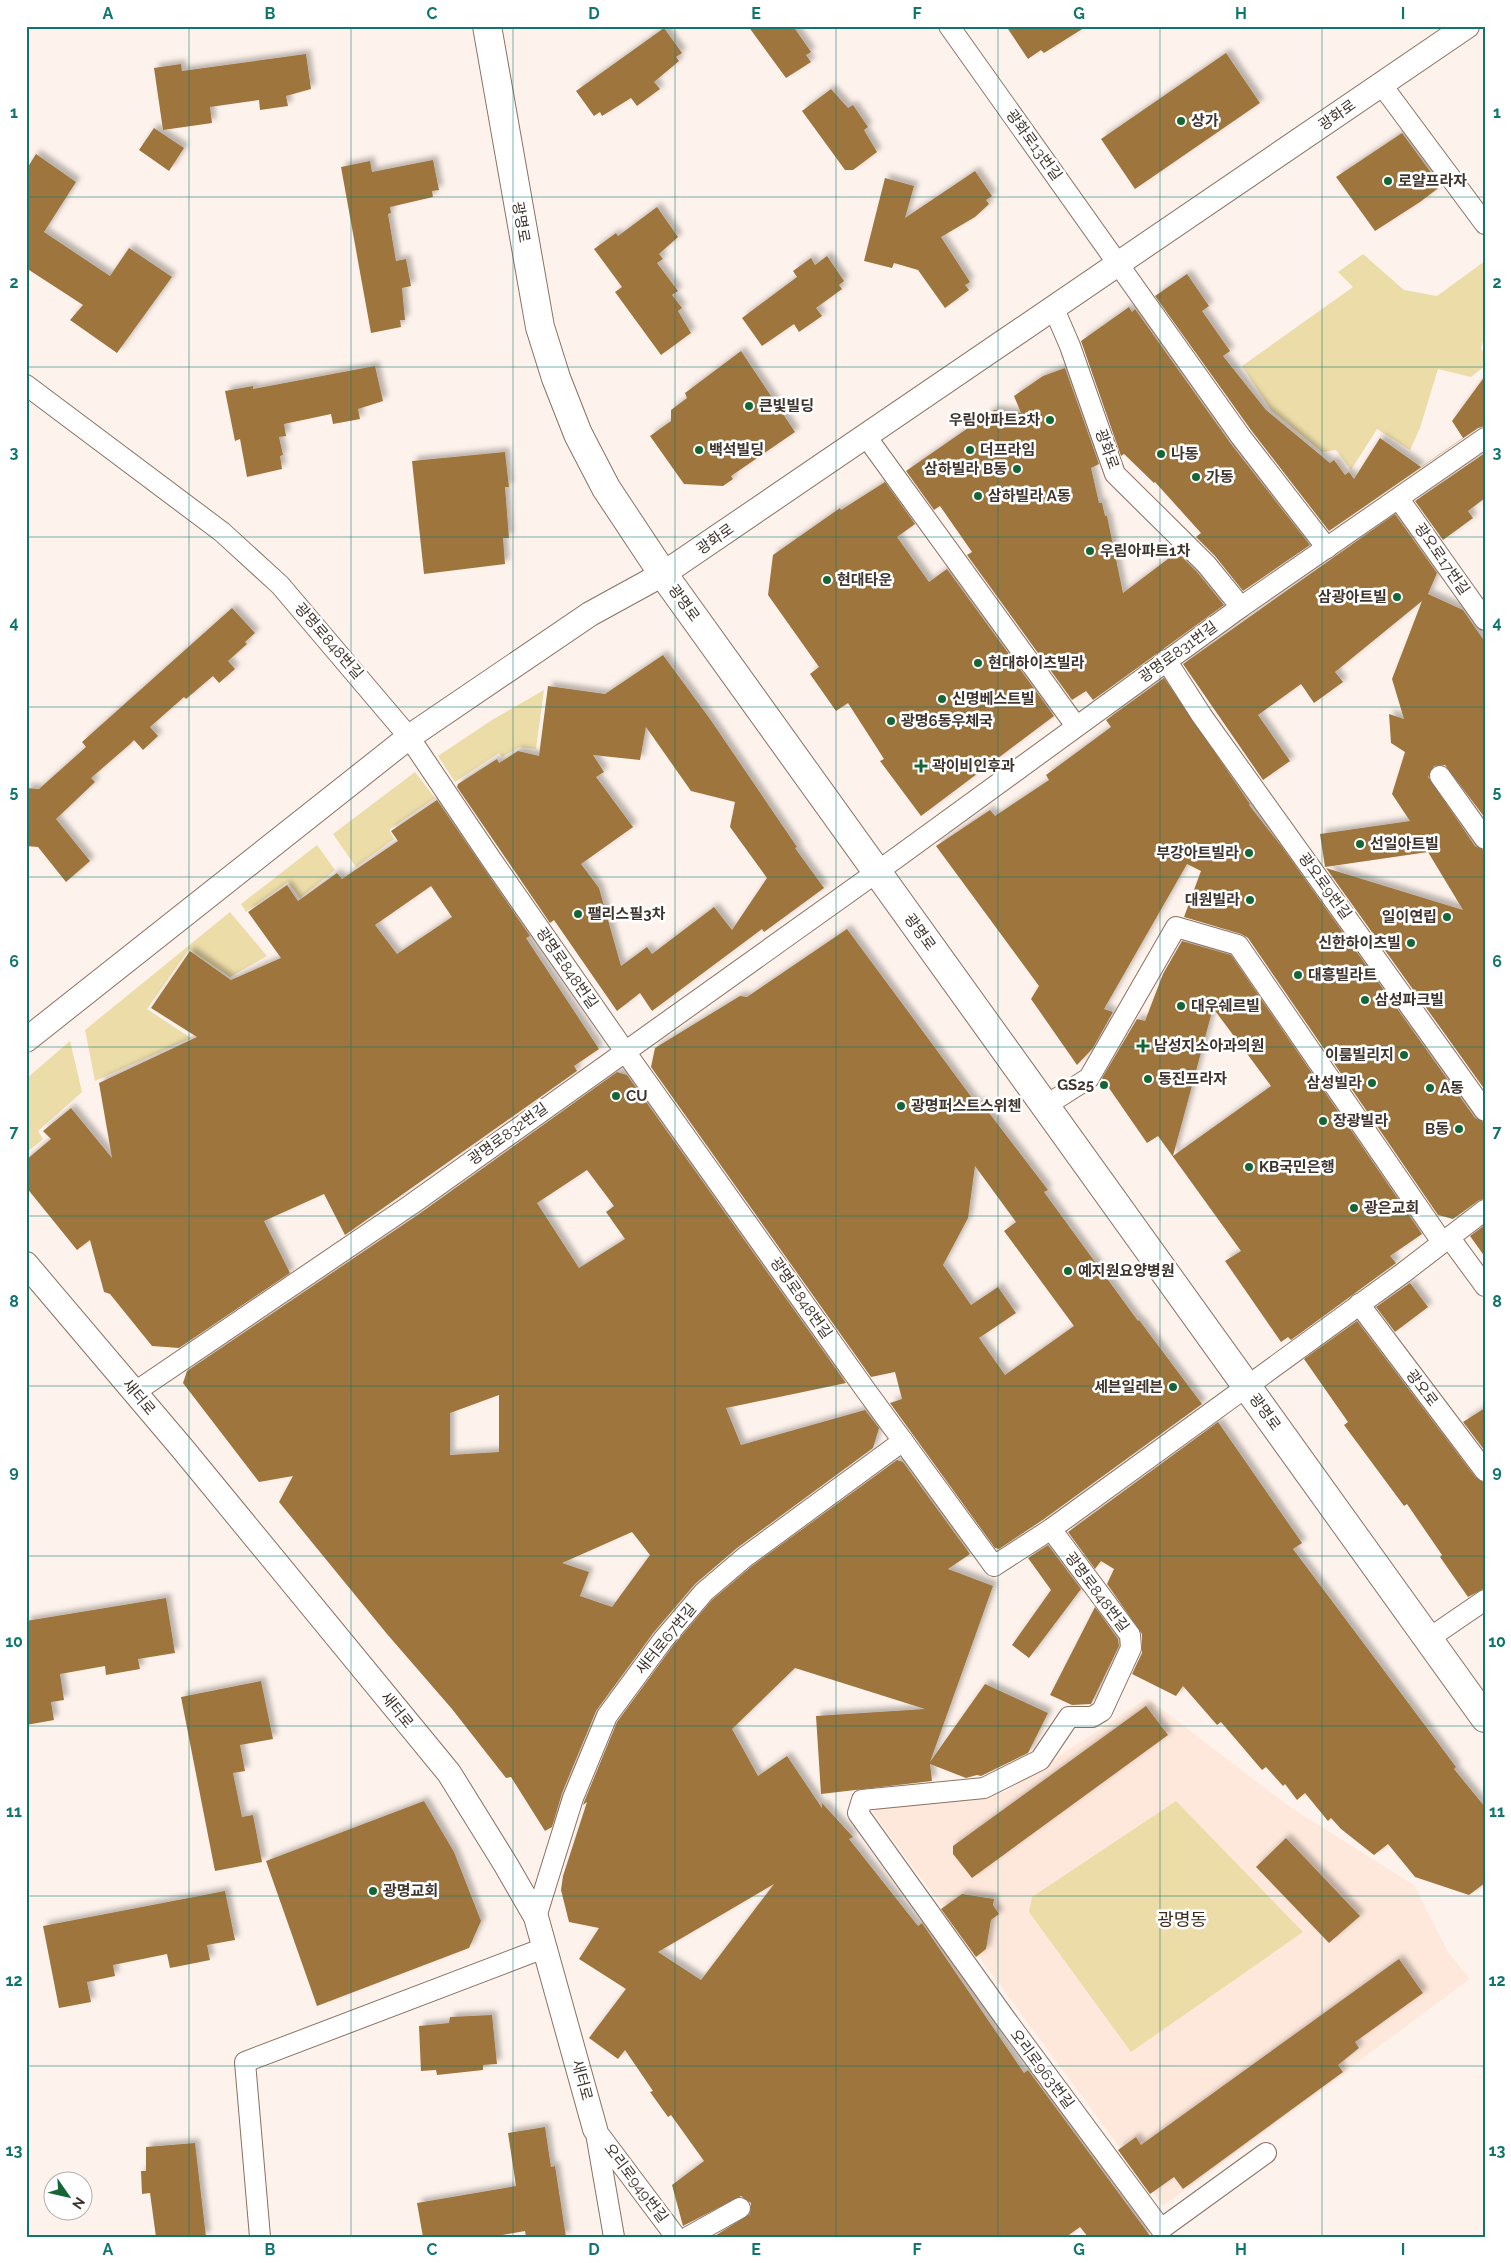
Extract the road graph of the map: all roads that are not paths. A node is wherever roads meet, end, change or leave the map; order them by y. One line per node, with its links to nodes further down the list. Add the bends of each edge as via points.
1 (488, 26): 13 (main road, 광명로, via 540,327 556,378 578,434 606,488)
2 (949, 26): 6 (street, 광화로13번길)
3 (1467, 26): 4 (street, 광화로)
4 (1381, 84): 5 (street); 6 (street, 광화로)
5 (1485, 224)
6 (1119, 264): 7 (street, 광화로); 12 (street, via 1241,437)
7 (1054, 309): 9 (street, 광화로); 14 (street, 광화로, via 1115,474 1206,564)
8 (26, 385): 18 (street, 광명로848번길, via 222,532 280,585)
9 (865, 435): 13 (street, 광화로); 17 (street)
10 (1485, 438): 11 (street, 광명로831번길)
11 (1399, 499): 12 (street, 광명로831번길); 15 (street, 광오로17번길)
12 (1326, 548): 14 (street, 광명로831번길)
13 (663, 574): 18 (street, 광화로, via 590,614); 21 (main road, 광명로)
14 (1240, 607): 16 (street, 광명로831번길)
15 (1485, 620)
16 (1166, 660): 17 (street, 광명로831번길); 25 (street, 광오로9번길, via 1202,716)
17 (1076, 726): 21 (street, 광명로831번길)
18 (409, 737): 22 (street, 광화로); 23 (street, 광명로848번길)
19 (1440, 776): 20 (street)
20 (1485, 839)
21 (877, 872): 23 (street, 광명로832번길); 24 (main road, 광명로)
22 (26, 1040)
23 (624, 1050): 32 (street, 광명로832번길, via 412,1204); 33 (street, 광명로848번길)
24 (1045, 1106): 27 (street, via 1089,1078 1176,927 1238,945); 31 (main road, 광명로)
25 (1485, 1110)
26 (1485, 1210): 27 (street)
27 (1446, 1240): 29 (street); 30 (street)
28 (26, 1264): 32 (street, 새터로)
29 (1485, 1286)
30 (1359, 1304): 31 (street); 34 (street, 광오로)
31 (1246, 1385): 35 (street, 광명로848번길); 37 (main road, 광명로)
32 (135, 1392): 40 (street, 새터로, via 449,1773)
33 (903, 1441): 35 (street, 광명로848번길, via 994,1566); 40 (street, 새터로67번길, via 745,1557 704,1592 663,1640 607,1716 573,1798)
34 (1485, 1472)
35 (1051, 1529): 39 (street, 광명로848번길, via 1130,1635 1131,1648 1102,1711 1092,1717 1068,1717 1040,1760 984,1788)
36 (1485, 1600): 37 (street)
37 (1428, 1639): 38 (main road, 광명로)
38 (1485, 1718)
39 (862, 1800): 43 (street, 오리로963번길, via 858,1813 1007,2022 1161,2229)
40 (536, 1917): 41 (street, 새터로)
41 (544, 1948): 42 (street, 새터로); 47 (street, via 245,2062)
42 (595, 2129): 44 (street, 오리로949번길); 45 (street, 새터로)
43 (1266, 2152)
44 (642, 2190): 45 (street, via 620,2184); 49 (street, 오리로949번길)
45 (606, 2194): 48 (street, 새터로)
46 (740, 2208): 50 (street)
47 (260, 2237)
48 (614, 2237)
49 (676, 2237)
50 (688, 2237)

